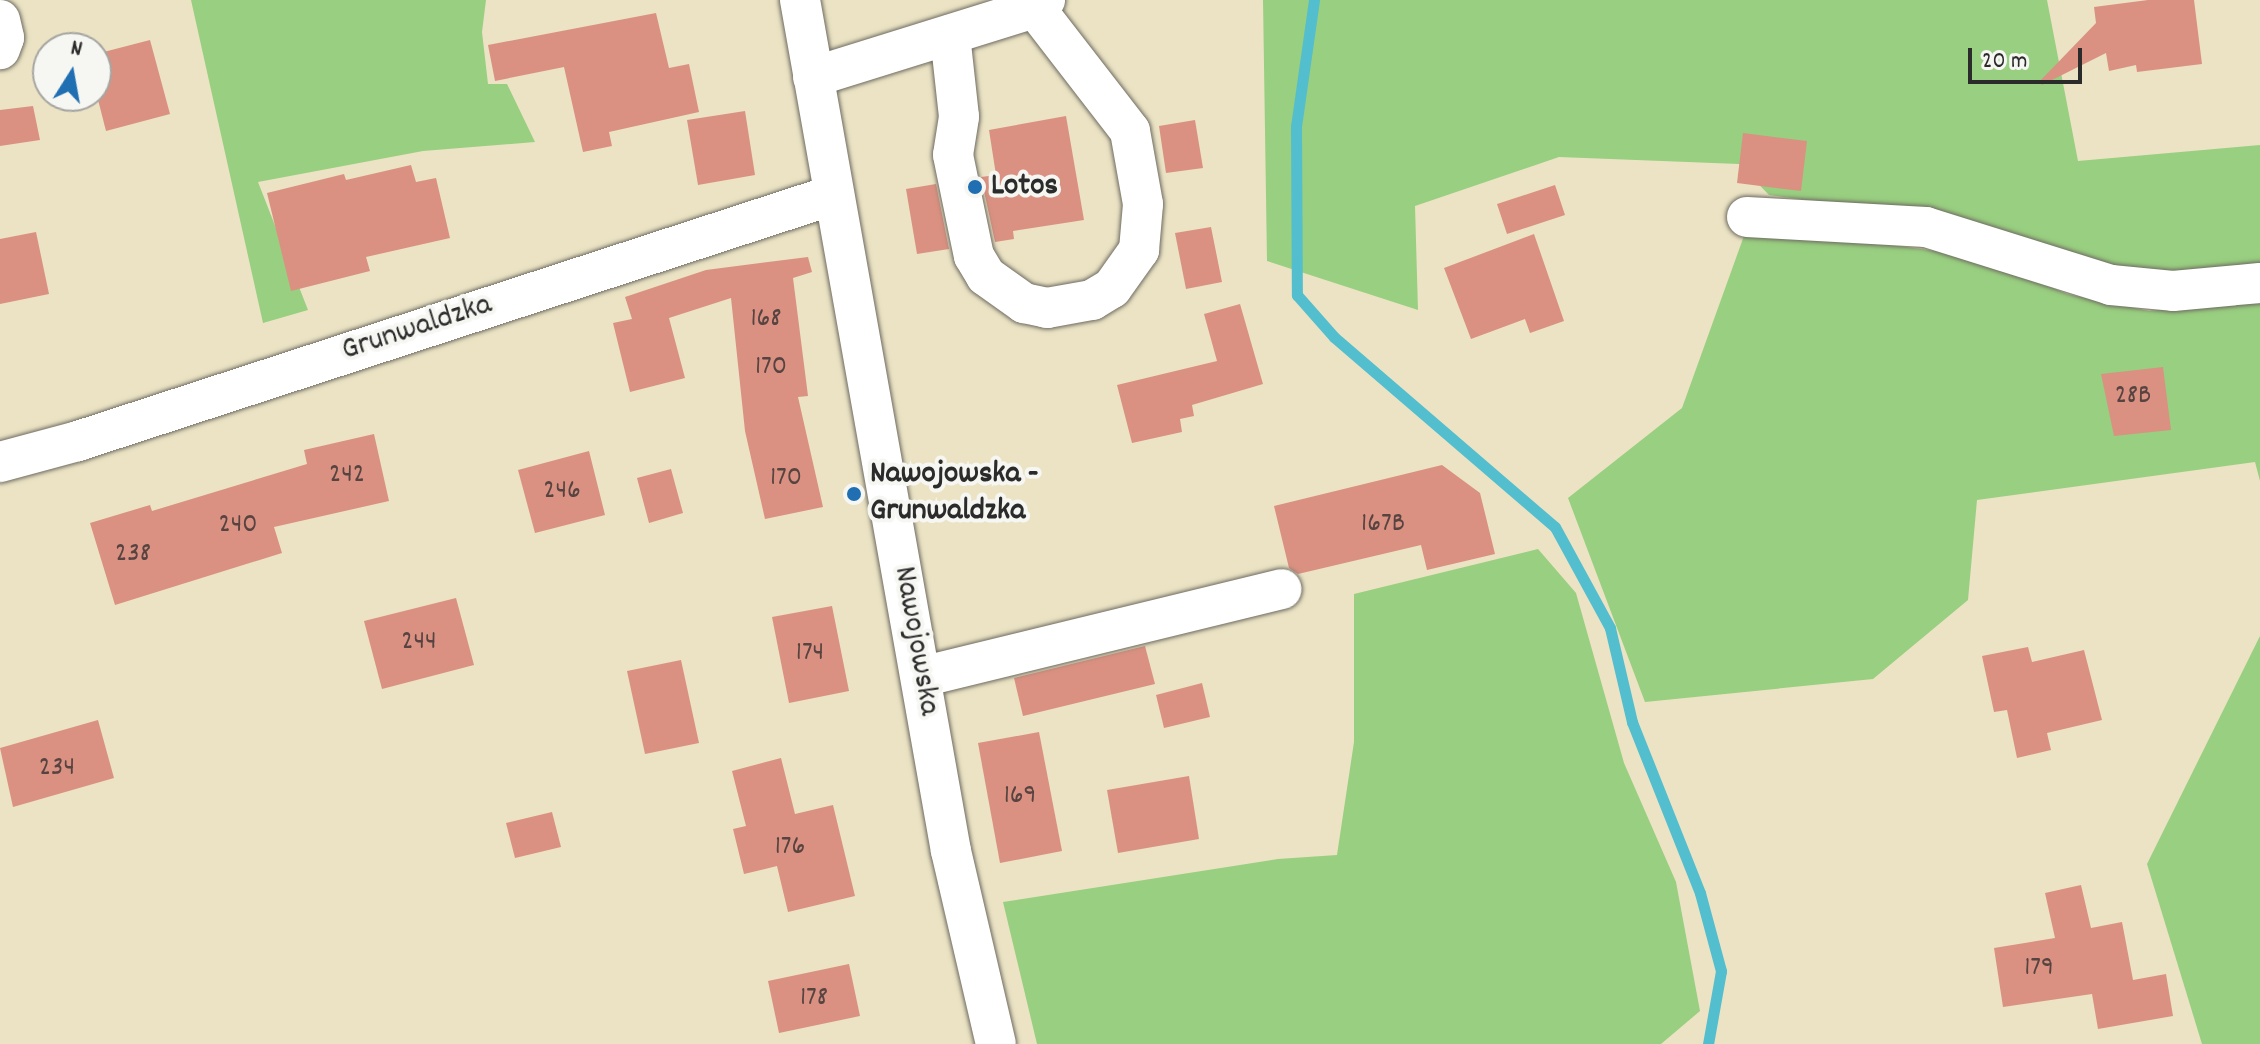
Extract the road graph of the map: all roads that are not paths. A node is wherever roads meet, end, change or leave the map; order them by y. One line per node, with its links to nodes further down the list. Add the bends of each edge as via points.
1 (800, 0): 6 (street, Nawojowska)
2 (1040, 4): 4 (street); 4 (street, via 1130,131 1143,204 1139,250 1112,288 1092,300 1047,308 1024,303 986,276 974,256 953,155 959,117)
3 (0, 20): 5 (street)
4 (950, 35): 6 (street)
5 (0, 49)
6 (813, 77): 7 (street, Nawojowska)
7 (833, 195): 10 (street, Grunwaldzka); 12 (street, Nawojowska)
8 (1747, 217): 9 (street, via 1926,227 2111,285 2173,291)
9 (2260, 283)
10 (0, 462)
11 (1281, 589): 12 (street)
12 (921, 677): 13 (street, Nawojowska, via 951,851)
13 (996, 1044)

